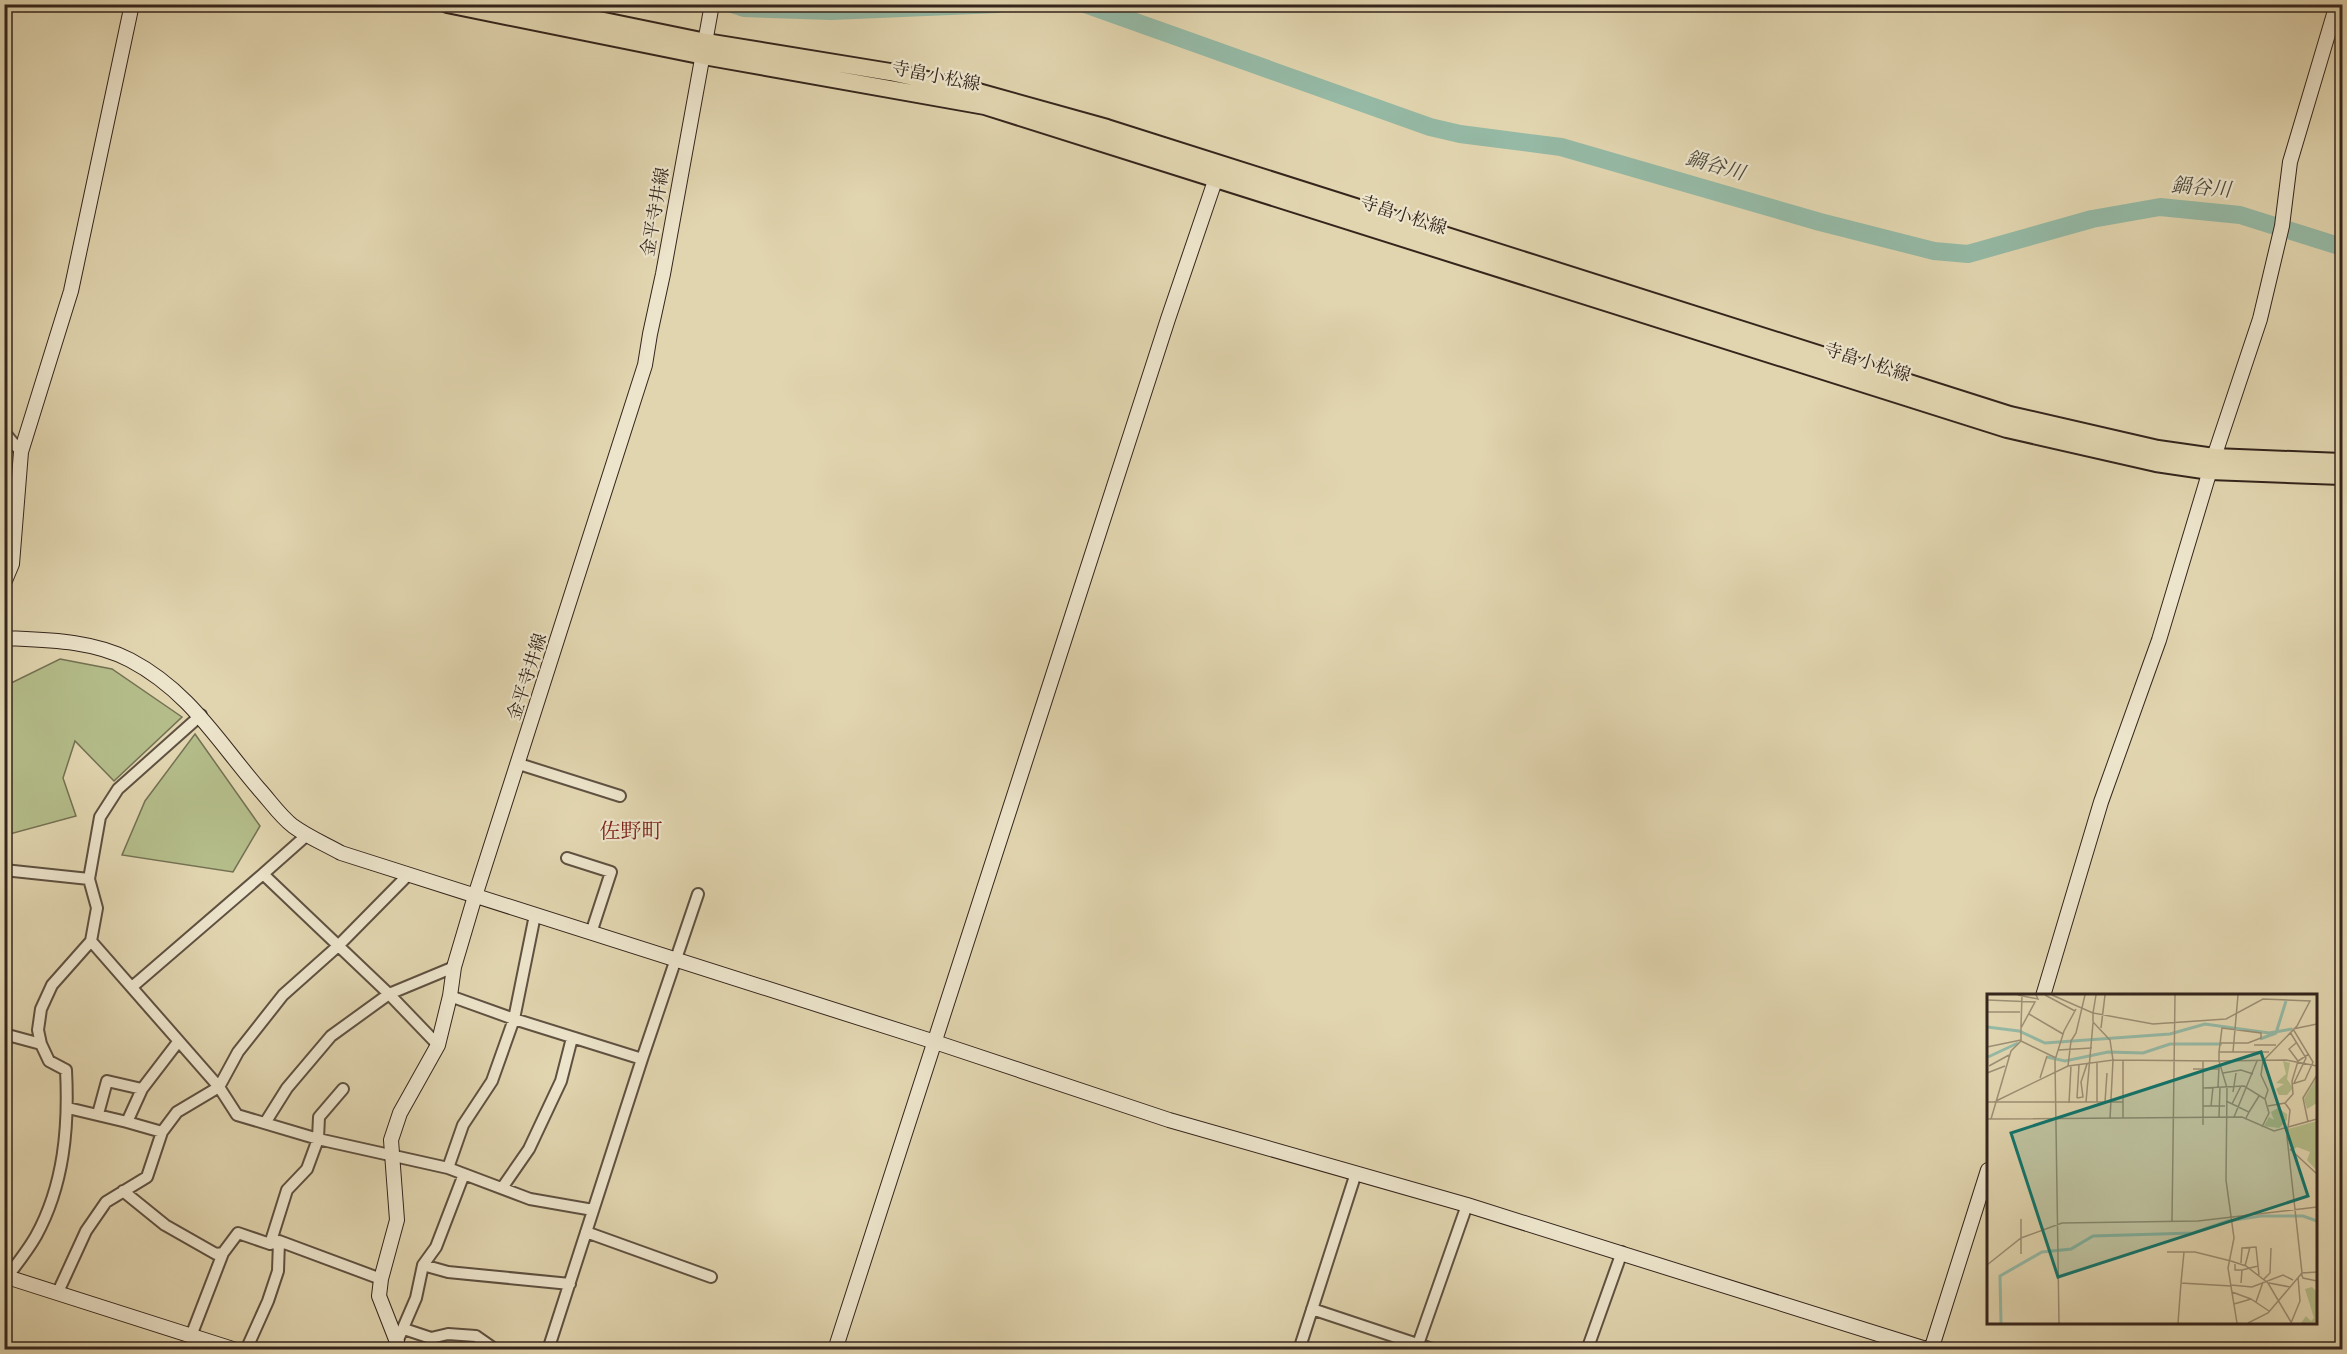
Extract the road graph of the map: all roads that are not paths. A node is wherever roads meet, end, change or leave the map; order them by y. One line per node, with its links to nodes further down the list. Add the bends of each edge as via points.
1 (132, 4): 9 (street, via 71,291)
2 (447, 4): 6 (main road, 寺畠小松線)
3 (521, 4): 6 (main road, 寺畠小松線)
4 (2337, 4): 11 (street, via 2290,162 2282,226 2260,319)
5 (711, 11): 6 (street, 金平寺井線)
6 (705, 49): 7 (main road, 寺畠小松線, via 985,106); 16 (street, 金平寺井線, via 645,365)
7 (1218, 171): 11 (main road, 寺畠小松線, via 2007,429 2156,463); 40 (street)
8 (4, 432): 9 (street)
9 (21, 452): 13 (street, via 12,564)
10 (2343, 462): 11 (main road, 寺畠小松線)
11 (2212, 464): 12 (main road, 寺畠小松線); 34 (street, via 2153,657 2101,802)
12 (2343, 476)
13 (4, 583)
14 (4, 638): 15 (street, via 81,644 129,660 170,686)
15 (201, 716): 18 (street, via 280,813); 23 (street, via 118,789 100,817)
16 (519, 764): 17 (street); 25 (street, 金平寺井線)
17 (620, 796)
18 (307, 835): 21 (street); 22 (street, via 341,853)
19 (567, 858): 27 (street, via 611,872)
20 (4, 870): 23 (street)
21 (263, 874): 29 (street); 32 (street)
22 (408, 875): 25 (street); 29 (street)
23 (89, 879): 28 (street, via 97,908)
24 (698, 894): 30 (street)
25 (475, 896): 26 (street); 31 (street, 金平寺井線)
26 (535, 915): 27 (street); 36 (street)
27 (591, 933): 30 (street)
28 (91, 941): 32 (street); 41 (street, via 52,985 41,1009)
29 (338, 946): 33 (street); 44 (street, via 283,995 238,1052)
30 (675, 959): 40 (street); 43 (street)
31 (454, 967): 33 (street); 35 (street, 金平寺井線)
32 (132, 987): 39 (street)
33 (389, 994): 42 (street); 50 (street, via 331,1036 287,1088)
34 (2044, 994)
35 (450, 996): 36 (street); 42 (street, 金平寺井線)
36 (514, 1019): 38 (street); 54 (street, via 492,1081 463,1125)
37 (4, 1034): 41 (street)
38 (572, 1038): 43 (street); 58 (street, via 561,1081 529,1149)
39 (178, 1042): 44 (street); 45 (street)
40 (935, 1042): 55 (street, via 1169,1120); 81 (street)
41 (41, 1044): 47 (street, via 49,1061 66,1070)
42 (438, 1045): 53 (street, 金平寺井線, via 400,1113 392,1140)
43 (642, 1059): 61 (street)
44 (219, 1087): 50 (street, via 237,1115); 51 (street, via 177,1112)
45 (142, 1089): 48 (street, via 107,1081); 49 (street)
46 (344, 1089): 52 (street, via 319,1117)
47 (68, 1108): 48 (street); 67 (street, via 63,1160 54,1197 36,1237)
48 (98, 1114): 49 (street)
49 (127, 1122): 51 (street)
50 (265, 1123): 52 (street)
51 (162, 1132): 59 (street, via 147,1177)
52 (318, 1139): 53 (street); 63 (street, via 307,1169 287,1190)
53 (393, 1157): 54 (street); 69 (street, 金平寺井線, via 397,1220)
54 (448, 1168): 56 (street)
55 (1356, 1173): 60 (street); 72 (street)
56 (464, 1174): 58 (street); 66 (street, via 436,1247)
57 (1987, 1176): 85 (street)
58 (502, 1188): 61 (street, via 530,1199)
59 (123, 1191): 65 (street, via 165,1225 216,1254); 71 (street, via 106,1202 97,1214)
60 (1467, 1205): 64 (street); 76 (street)
61 (593, 1210): 62 (street)
62 (586, 1232): 68 (street); 70 (street)
63 (274, 1243): 65 (street, via 238,1233); 69 (street); 78 (street, via 278,1270)
64 (1622, 1252): 84 (street); 85 (street)
65 (223, 1253): 74 (street)
66 (423, 1265): 70 (street, via 448,1272); 73 (street)
67 (5, 1277): 71 (street)
68 (711, 1278)
69 (381, 1279): 75 (street, 金平寺井線, via 379,1296)
70 (570, 1284): 80 (street)
71 (58, 1292): 74 (street)
72 (1312, 1309): 76 (street); 82 (street)
73 (404, 1329): 75 (street); 79 (street, via 430,1338 448,1334 476,1336)
74 (191, 1336): 77 (street)
75 (396, 1346)
76 (1417, 1347): 83 (street)
77 (236, 1350)
78 (246, 1350)
79 (496, 1350)
80 (549, 1350)
81 (835, 1350)
82 (1299, 1350)
83 (1436, 1350)
84 (1587, 1350)
85 (1930, 1350)

